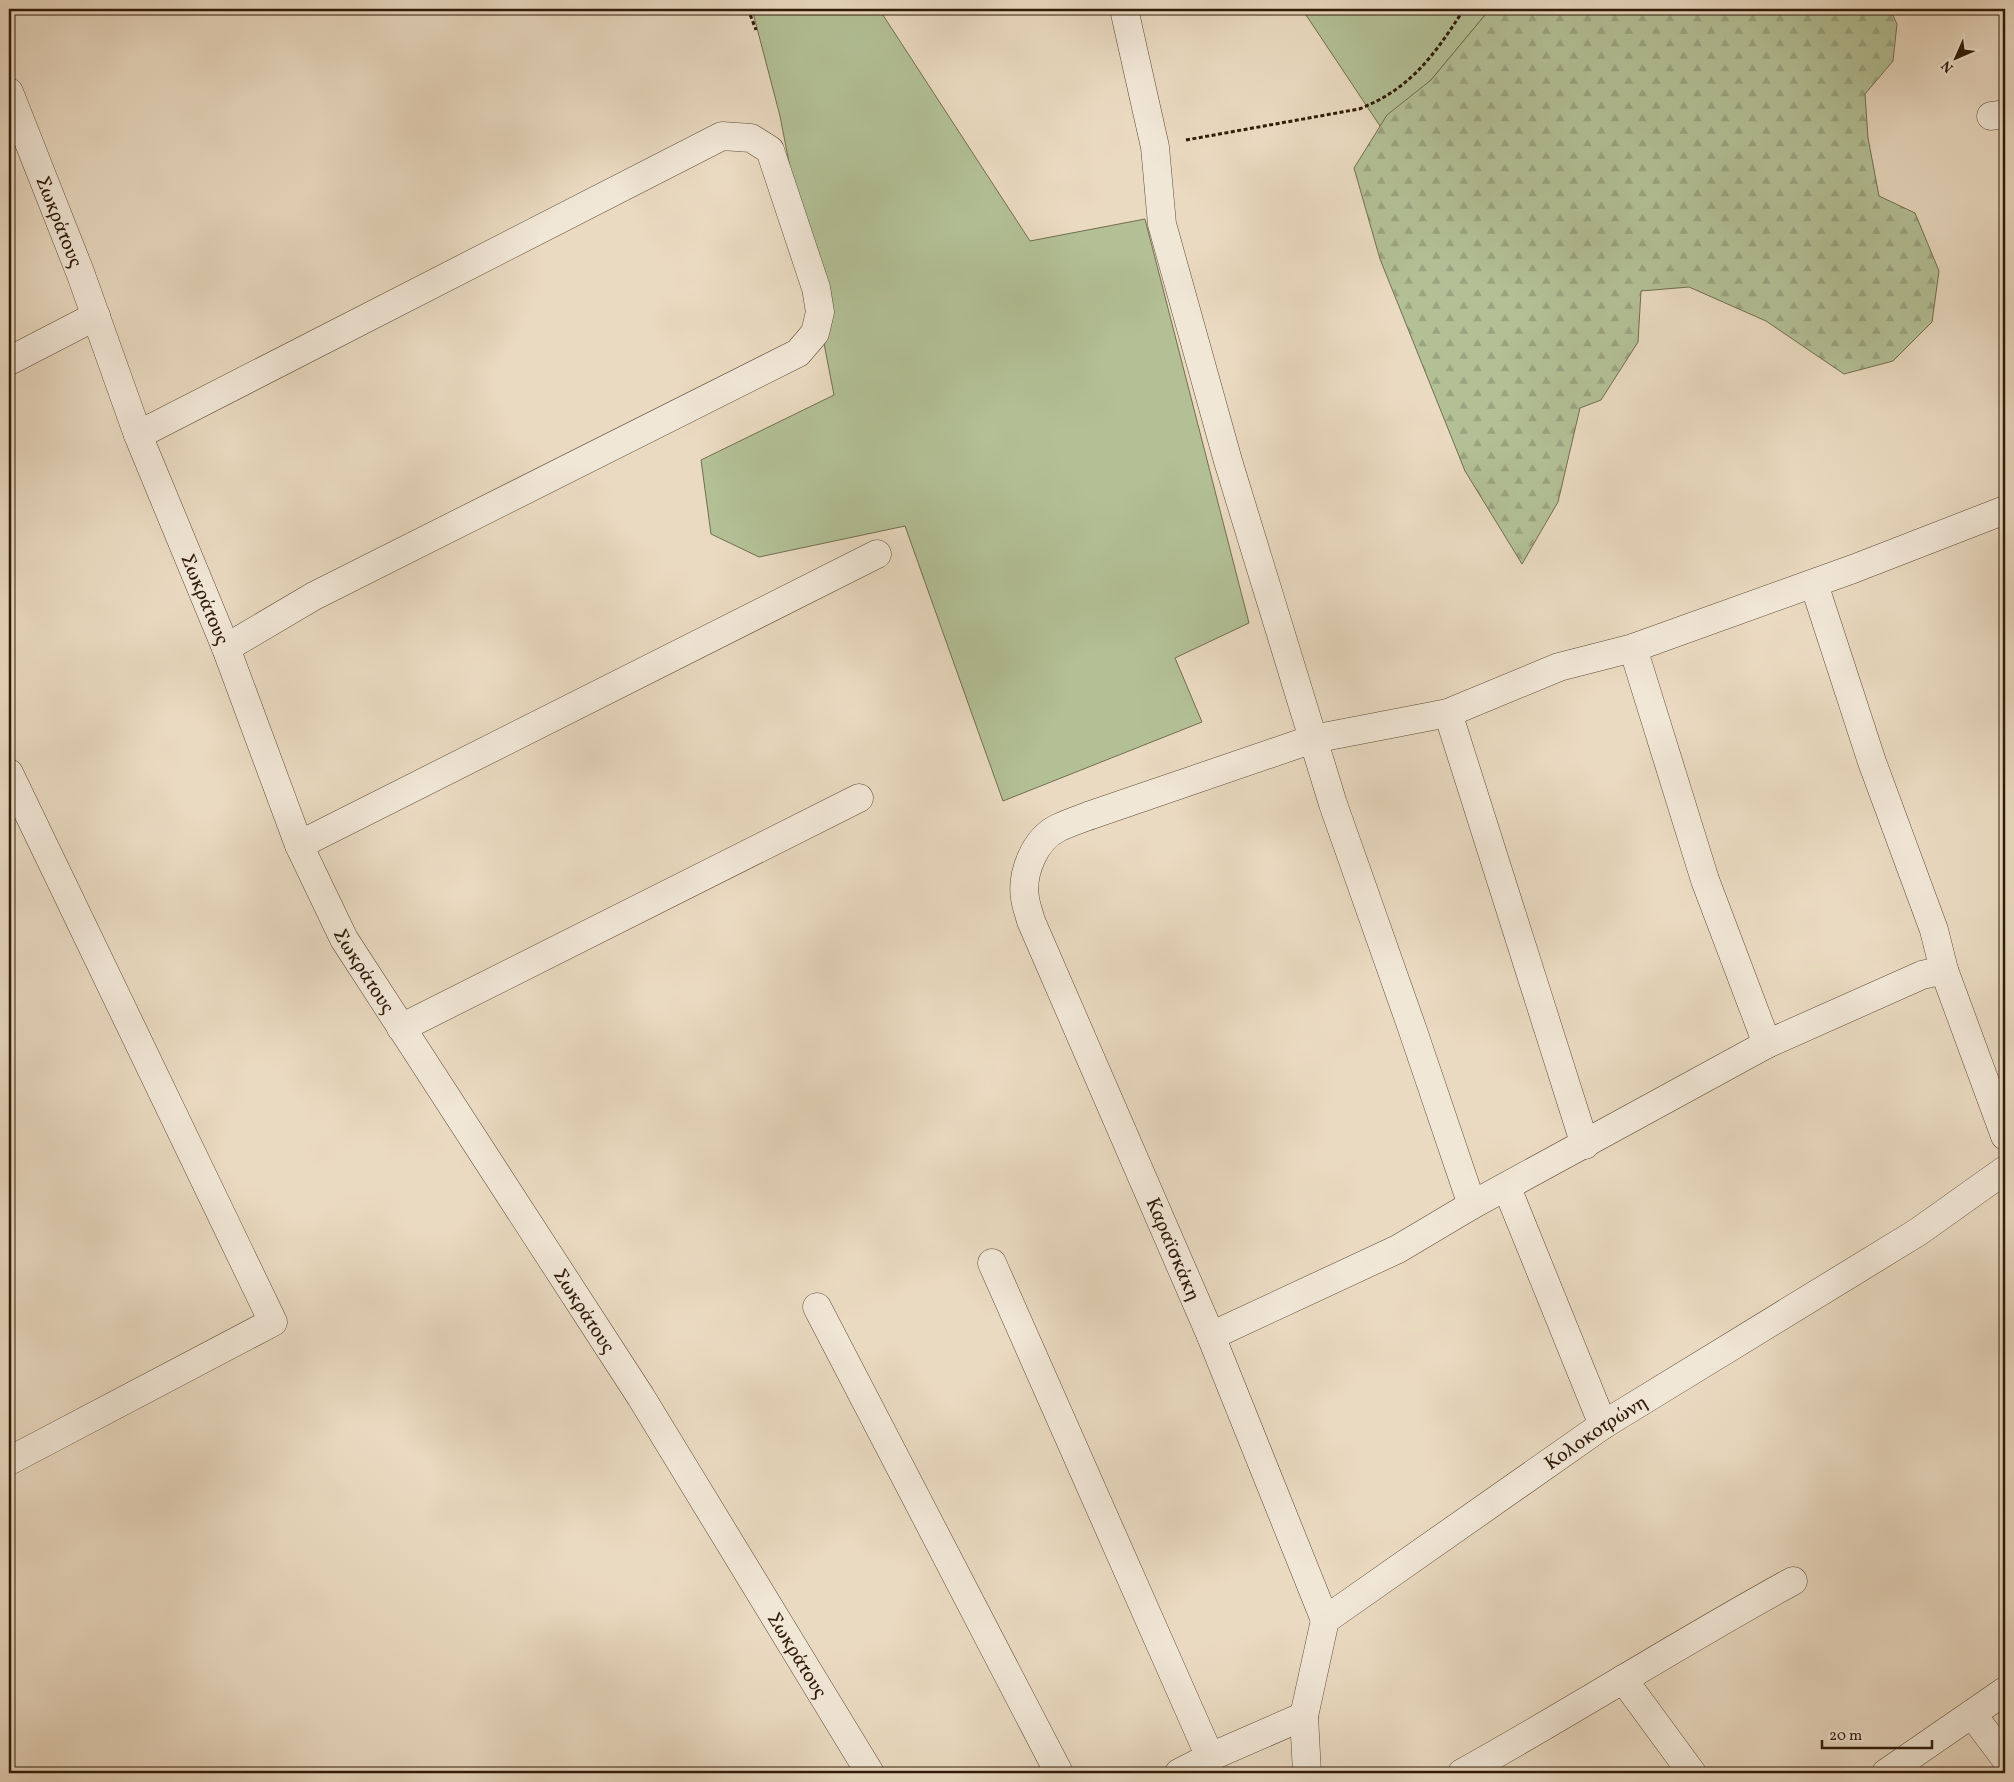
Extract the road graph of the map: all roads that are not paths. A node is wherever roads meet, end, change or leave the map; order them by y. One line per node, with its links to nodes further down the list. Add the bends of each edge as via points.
1 (1124, 9): 12 (street, via 1155,148 1162,224 1228,461)
2 (9, 92): 3 (street, Σωκράτους)
3 (96, 316): 4 (street); 5 (street, Σωκράτους)
4 (9, 361)
5 (138, 435): 9 (street, Σωκράτους); 9 (street, via 722,136 750,138 770,150 816,288 820,312 815,333 798,353 314,596)
6 (2005, 510): 8 (street, Καραϊσκάκη)
7 (877, 554): 15 (street)
8 (1814, 584): 10 (street, Καραϊσκάκη); 16 (street, via 1872,762 1934,930)
9 (226, 648): 15 (street, Σωκράτους)
10 (1633, 648): 11 (street, Καραϊσκάκη, via 1559,668); 18 (street, via 1705,880)
11 (1448, 713): 12 (street, Καραϊσκάκη); 20 (street)
12 (1314, 739): 23 (street, via 1333,804); 26 (street, Καραϊσκάκη, via 1057,828 1042,839 1026,878 1025,897 1035,929)
13 (12, 788): 28 (street, via 273,1322)
14 (859, 798): 17 (street)
15 (299, 845): 17 (street, Σωκράτους, via 344,939)
16 (1944, 970): 18 (street, via 1922,975); 19 (street)
17 (401, 1028): 37 (street, Σωκράτους, via 641,1396)
18 (1766, 1044): 20 (street)
19 (2005, 1136)
20 (1585, 1145): 22 (street)
21 (2005, 1170): 27 (street, Κολοκοτρώνη, via 1918,1232)
22 (1506, 1188): 23 (street); 27 (street)
23 (1472, 1205): 26 (street, via 1398,1249)
24 (992, 1263): 35 (street)
25 (817, 1307): 38 (street)
26 (1211, 1336): 30 (street, Καραϊσκάκη)
27 (1603, 1425): 30 (street, Κολοκοτρώνη)
28 (9, 1461)
29 (1792, 1581): 31 (street)
30 (1326, 1620): 34 (street)
31 (1623, 1678): 41 (street, via 1572,1712); 42 (street)
32 (2005, 1691): 33 (street)
33 (1972, 1714): 36 (street); 43 (street)
34 (1304, 1716): 35 (street); 40 (street)
35 (1210, 1757): 39 (street)
36 (2005, 1758)
37 (870, 1773)
38 (1059, 1773)
39 (1180, 1773)
40 (1307, 1773)
41 (1462, 1773)
42 (1692, 1773)
43 (1886, 1773)

